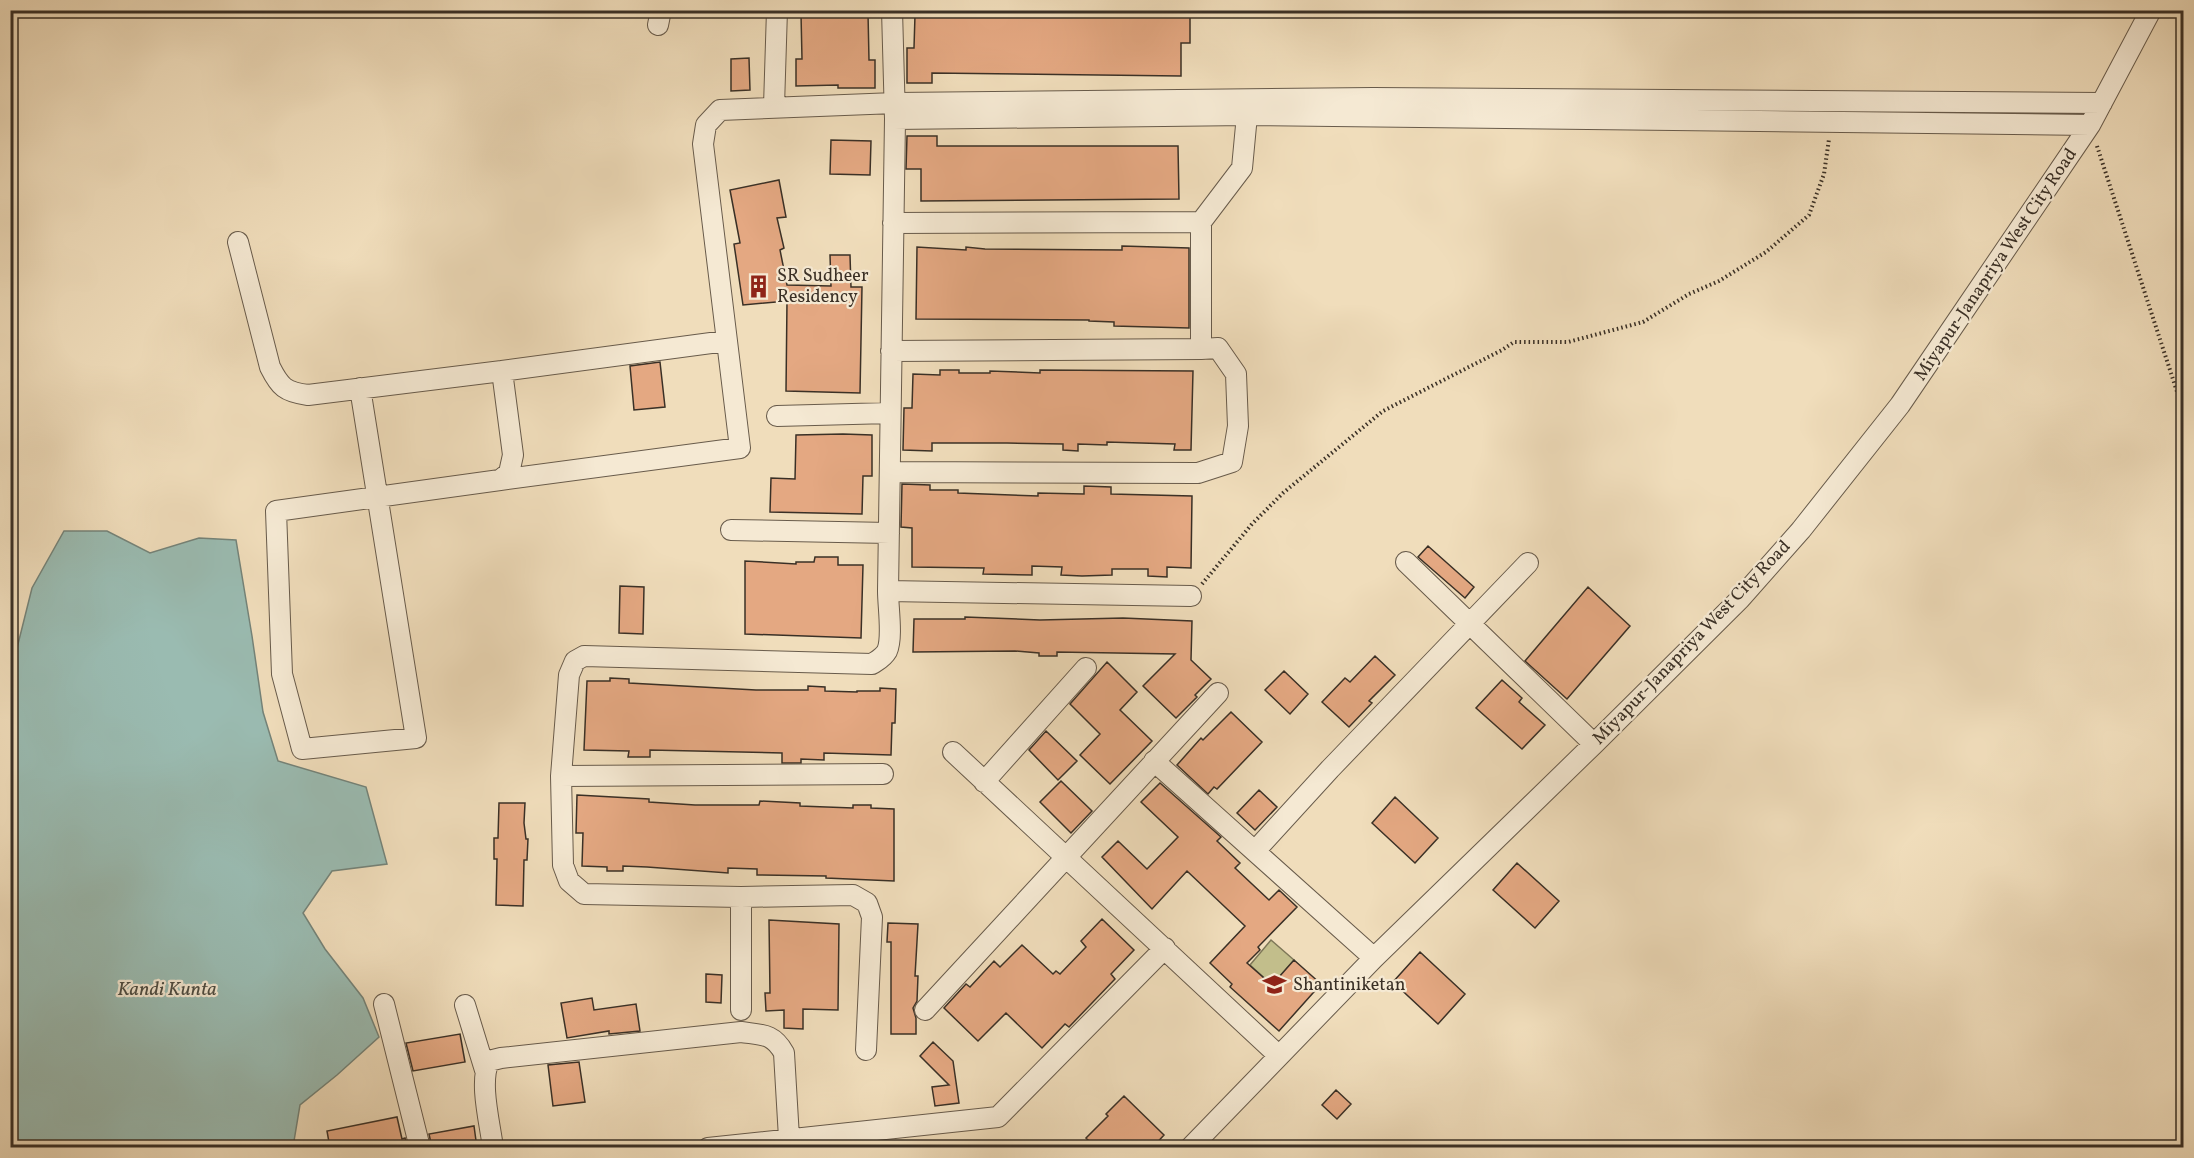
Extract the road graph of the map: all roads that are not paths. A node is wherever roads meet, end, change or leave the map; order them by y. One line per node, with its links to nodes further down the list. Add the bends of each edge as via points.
1 (777, 10): 5 (street)
2 (892, 10): 6 (street)
3 (2151, 10): 4 (street, Miyapur-Janapriya West City Road)
4 (2102, 103): 6 (street, via 1373,98); 8 (street, Miyapur-Janapriya West City Road)
5 (774, 106): 6 (street); 12 (street, via 720,110 706,125 703,144)
6 (895, 111): 7 (street); 10 (street)
7 (1247, 115): 8 (street); 9 (street, via 1242,168)
8 (2090, 125): 31 (street, Miyapur-Janapriya West City Road, via 1900,405 1801,530 1740,599)
9 (1201, 222): 10 (street); 13 (street)
10 (893, 223): 14 (street)
11 (238, 242): 16 (street, via 277,382 290,393 308,395)
12 (726, 341): 15 (street); 20 (street, via 740,448)
13 (1201, 349): 14 (street); 19 (street, via 1218,348 1236,374 1238,426 1232,462 1198,473)
14 (891, 351): 17 (street)
15 (502, 371): 16 (street); 20 (street, via 513,455 509,473)
16 (360, 388): 21 (street)
17 (890, 413): 18 (street); 19 (street)
18 (777, 416)
19 (890, 472): 23 (street)
20 (500, 480): 21 (street)
21 (378, 497): 21 (street, via 276,511 282,674 302,749 416,738)
22 (731, 530): 23 (street)
23 (889, 533): 26 (street)
24 (1406, 562): 28 (street)
25 (1527, 563): 28 (street)
26 (888, 591): 27 (street); 35 (street, via 889,643 882,658 872,664 584,656 575,661 569,675)
27 (1191, 596)
28 (1469, 624): 31 (street); 37 (street)
29 (1086, 668): 36 (street)
30 (1218, 693): 33 (street)
31 (1594, 744): 41 (street, Miyapur-Janapriya West City Road)
32 (952, 752): 36 (street)
33 (1154, 761): 37 (street); 38 (street)
34 (883, 774): 35 (street)
35 (561, 776): 39 (street, via 563,865 569,881 585,894)
36 (984, 782): 38 (street)
37 (1255, 851): 41 (street)
38 (1066, 858): 40 (street); 45 (street)
39 (741, 897): 44 (street); 46 (street, via 853,895 867,903 872,917)
40 (1165, 948): 47 (street); 49 (street, via 998,1117)
41 (1374, 958): 47 (street, Miyapur-Janapriya West City Road)
42 (384, 1004): 50 (street)
43 (465, 1005): 48 (street)
44 (741, 1010)
45 (925, 1010)
46 (866, 1050)
47 (1278, 1055): 53 (street, Miyapur-Janapriya West City Road)
48 (485, 1070): 49 (street, via 489,1061 501,1058 741,1032 769,1036 784,1053); 51 (street)
49 (789, 1138): 52 (street)
50 (420, 1148)
51 (493, 1148)
52 (708, 1148)
53 (1190, 1148)

